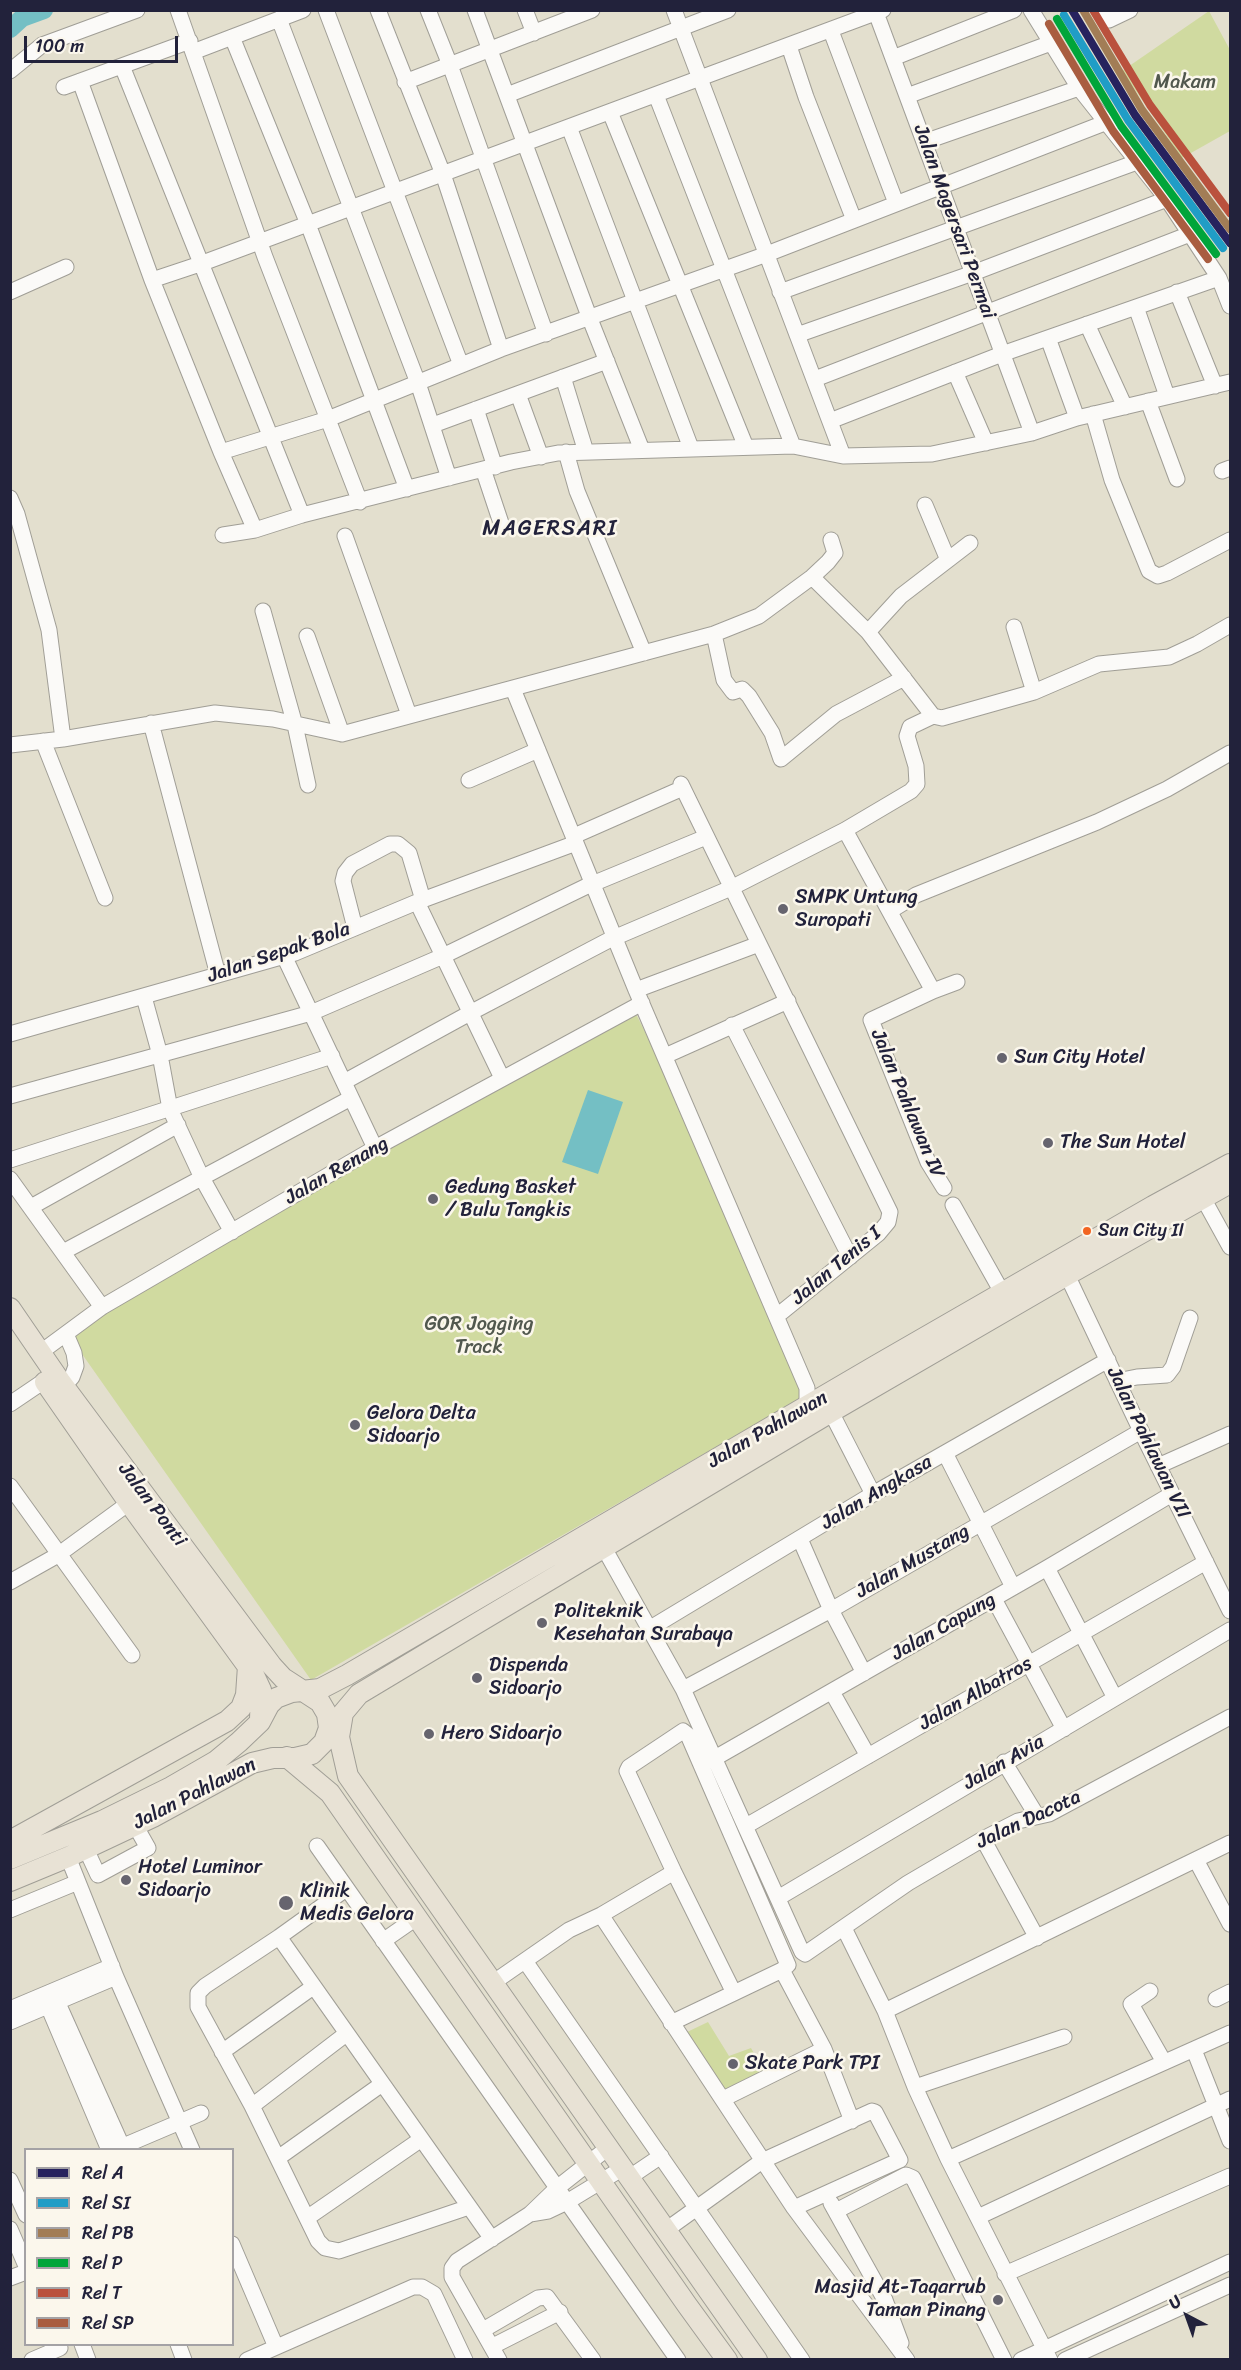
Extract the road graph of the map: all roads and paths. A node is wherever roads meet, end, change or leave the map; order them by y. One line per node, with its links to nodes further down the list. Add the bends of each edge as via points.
1 (137, 10): 30 (street, via 42,45)
2 (178, 10): 25 (street)
3 (303, 10): 18 (street)
4 (326, 10): 48 (street)
5 (378, 10): 33 (street)
6 (428, 10): 28 (street)
7 (475, 10): 26 (street)
8 (525, 10): 21 (street)
9 (592, 10): 17 (street)
10 (674, 10): 19 (street)
11 (728, 10): 19 (street)
12 (1014, 10): 27 (street)
13 (1031, 10): 23 (street)
14 (1099, 10): 15 (street, via 1109,20)
15 (1130, 10)
16 (878, 11): 20 (street); 27 (street, Jalan Magersari Permai)
17 (575, 13): 21 (street)
18 (279, 19): 22 (street); 51 (street)
19 (681, 28): 31 (street); 36 (street)
20 (831, 31): 24 (street); 50 (street)
21 (534, 33): 26 (street)
22 (232, 37): 25 (street); 53 (street)
23 (1051, 43): 35 (street); 38 (street)
24 (789, 46): 31 (street); 52 (street)
25 (191, 47): 29 (street); 56 (street)
26 (490, 51): 28 (street); 36 (street)
27 (893, 58): 38 (street, Jalan Magersari Permai)
28 (450, 65): 33 (street); 44 (street)
29 (122, 66): 32 (street); 58 (street)
30 (10, 71)
31 (701, 79): 37 (street); 57 (street)
32 (80, 81): 34 (street); 63 (street)
33 (405, 82): 46 (street)
34 (64, 87)
35 (1079, 88): 40 (street); 42 (street)
36 (507, 95): 43 (street)
37 (656, 95): 39 (street); 60 (street)
38 (907, 96): 42 (street, Jalan Magersari Permai)
39 (610, 112): 41 (street); 64 (street)
40 (1107, 122): 45 (street); 47 (street)
41 (569, 127): 43 (street); 68 (street)
42 (924, 142): 47 (street, Jalan Magersari Permai)
43 (526, 143): 44 (street); 72 (street)
44 (482, 159): 46 (street); 74 (street)
45 (1137, 162): 49 (street); 54 (street)
46 (442, 174): 48 (street); 77 (street)
47 (941, 186): 50 (street); 54 (street, Jalan Magersari Permai)
48 (396, 191): 51 (street); 80 (street)
49 (1167, 199): 55 (street); 61 (street)
50 (896, 203): 52 (street)
51 (351, 207): 53 (street); 85 (street)
52 (854, 220): 57 (street)
53 (308, 225): 56 (street); 89 (street)
54 (956, 229): 61 (street, Jalan Magersari Permai); 66 (street)
55 (1190, 234): 62 (street); 71 (street)
56 (260, 241): 58 (street); 95 (street)
57 (767, 254): 60 (street); 66 (street)
58 (200, 264): 63 (street); 99 (street)
59 (66, 267): 65 (street)
60 (724, 269): 64 (street); 101 (street)
61 (973, 273): 71 (street, Jalan Magersari Permai); 75 (street)
62 (1219, 278): 67 (street); 69 (street)
63 (152, 280): 105 (street)
64 (680, 285): 68 (street); 102 (street)
65 (10, 292)
66 (780, 292): 75 (street)
67 (1177, 292): 70 (street); 86 (street)
68 (636, 302): 72 (street); 103 (street)
69 (1230, 306)
70 (1136, 307): 73 (street); 88 (street)
71 (988, 312): 78 (street, Jalan Magersari Permai); 83 (street)
72 (590, 319): 74 (street); 79 (street)
73 (1087, 324): 76 (street); 91 (street)
74 (546, 334): 77 (street)
75 (797, 335): 83 (street)
76 (1048, 338): 78 (street); 94 (street)
77 (501, 349): 80 (street)
78 (1002, 354): 81 (street); 98 (street, Jalan Magersari Permai)
79 (607, 361): 82 (street); 104 (street)
80 (461, 365): 85 (street)
81 (955, 372): 96 (street); 100 (street)
82 (562, 377): 87 (street); 107 (street)
83 (815, 379): 96 (street)
84 (1230, 382): 86 (street)
85 (418, 383): 89 (street); 97 (street)
86 (1215, 386): 88 (street)
87 (518, 394): 92 (street); 109 (street)
88 (1167, 396): 90 (street)
89 (374, 400): 95 (street); 113 (street)
90 (1148, 401): 91 (street); 112 (street)
91 (1125, 407): 93 (street)
92 (476, 409): 97 (street); 110 (street)
93 (1094, 414): 94 (street); 123 (street, via 1112,480 1149,572 1158,576 1167,573)
94 (1077, 418): 98 (street)
95 (328, 419): 99 (street); 115 (street)
96 (830, 421): 108 (street)
97 (433, 425): 111 (street)
98 (1032, 433): 100 (street)
99 (271, 436): 105 (street); 117 (street)
100 (986, 442): 108 (street, via 932,454)
101 (793, 446): 102 (street); 108 (street)
102 (746, 447): 103 (street)
103 (691, 448): 104 (street)
104 (642, 450): 107 (street)
105 (221, 452): 119 (street)
106 (566, 452): 107 (street); 109 (street); 133 (street, via 577,491)
107 (586, 452)
108 (843, 456)
109 (541, 457): 110 (street)
110 (489, 468): 111 (street); 118 (street)
111 (448, 478): 113 (street)
112 (1177, 479)
113 (407, 489): 115 (street)
114 (10, 498): 142 (street, via 49,630)
115 (360, 502): 117 (street)
116 (925, 505): 125 (street)
117 (302, 515): 119 (street)
118 (502, 526)
119 (255, 530): 120 (street)
120 (223, 535)
121 (345, 536): 137 (street)
122 (831, 540): 126 (street, via 835,553)
123 (1230, 540)
124 (970, 543): 125 (street)
125 (948, 560): 130 (street, via 902,596)
126 (812, 577): 130 (street); 131 (street, via 759,616)
127 (263, 611): 140 (street)
128 (1230, 625): 136 (street, via 1169,657 1099,664)
129 (1014, 627): 136 (street)
130 (868, 632): 134 (street)
131 (714, 634): 133 (street); 134 (street, via 724,680 733,692 742,689 749,696 772,733 781,759 836,714)
132 (307, 636): 141 (street)
133 (644, 653): 135 (street)
134 (904, 678): 138 (street)
135 (513, 689): 137 (street); 145 (street)
136 (1034, 692): 138 (street, via 942,718)
137 (409, 715): 141 (street)
138 (933, 716): 149 (street, via 907,731 917,784)
139 (151, 723): 140 (street, via 215,713); 142 (street); 162 (street)
140 (296, 725): 141 (street); 148 (street)
141 (342, 734)
142 (63, 739): 143 (street)
143 (43, 741): 144 (street); 154 (street)
144 (10, 746)
145 (538, 750): 147 (street); 151 (street)
146 (1230, 753): 156 (street, via 1107,818 916,895)
147 (469, 780)
148 (308, 785)
149 (845, 830): 153 (street); 156 (street)
150 (706, 837): 151 (street, Jalan Sepak Bola, via 682,786); 152 (street); 153 (street)
151 (575, 840): 152 (street); 155 (street, Jalan Sepak Bola)
152 (592, 884): 158 (street); 161 (street)
153 (731, 888): 158 (street); 159 (street)
154 (105, 898)
155 (420, 901): 157 (street, Jalan Sepak Bola); 157 (street, via 409,853 398,844 390,844 352,864 345,873); 161 (street)
156 (890, 911): 164 (street)
157 (355, 928): 160 (street, Jalan Sepak Bola)
158 (615, 938): 166 (street); 169 (street)
159 (759, 944): 166 (street, Jalan Renang); 167 (street)
160 (284, 956): 162 (street, Jalan Sepak Bola); 168 (street)
161 (443, 956): 168 (street); 169 (street)
162 (218, 975): 165 (street, Jalan Sepak Bola)
163 (957, 982): 164 (street)
164 (933, 991): 187 (street, Jalan Pahlawan IV, via 871,1020 928,1162)
165 (144, 997): 171 (street, Jalan Sepak Bola); 172 (street)
166 (639, 997): 174 (street); 175 (street, Jalan Renang)
167 (788, 1001): 170 (street); 196 (street, Jalan Tenis I, via 890,1212 888,1222 878,1234)
168 (311, 1013): 172 (street); 173 (street)
169 (470, 1013): 175 (street); 176 (street)
170 (732, 1024): 174 (street); 196 (street)
171 (10, 1034)
172 (160, 1054): 177 (street); 179 (street)
173 (332, 1056): 176 (street); 179 (street)
174 (665, 1056): 201 (street)
175 (502, 1078): 181 (street, Jalan Renang)
176 (344, 1082): 178 (street)
177 (10, 1096)
178 (351, 1098): 181 (street); 184 (street)
179 (170, 1108): 180 (street); 182 (street)
180 (178, 1125): 184 (street); 190 (street)
181 (375, 1148): 193 (street, Jalan Renang)
182 (10, 1160)
183 (1230, 1164): 191 (main road, Jalan Pahlawan)
184 (202, 1178): 193 (street); 195 (street)
185 (10, 1179): 190 (street)
186 (1230, 1183): 188 (main road, Jalan Pahlawan)
187 (944, 1188)
188 (1203, 1198): 191 (main road, Jalan Pahlawan); 194 (street)
189 (953, 1205): 198 (street)
190 (32, 1207): 195 (street)
191 (1157, 1214): 192 (main road, Jalan Pahlawan)
192 (1137, 1225): 197 (main road, Jalan Pahlawan); 198 (main road, Jalan Pahlawan)
193 (232, 1232): 199 (street, Jalan Renang)
194 (1230, 1247)
195 (63, 1252): 199 (street)
196 (850, 1257): 201 (street, Jalan Tenis I)
197 (1067, 1275): 206 (street, Jalan Pahlawan VII); 211 (main road, Jalan Pahlawan)
198 (1003, 1294): 211 (main road, Jalan Pahlawan)
199 (102, 1307): 204 (street, Jalan Renang)
200 (10, 1308): 205 (main road, Jalan Ponti)
201 (777, 1316): 211 (street)
202 (1190, 1318): 208 (street, via 1167,1375)
203 (10, 1329): 207 (main road, Jalan Ponti)
204 (66, 1334): 205 (street, Jalan Renang); 209 (street, via 76,1366)
205 (41, 1353): 209 (main road, Jalan Ponti)
206 (1108, 1360): 208 (street, Jalan Pahlawan VII); 215 (street, Jalan Angkasa)
207 (44, 1381): 210 (street); 212 (main road, Jalan Ponti)
208 (1117, 1381): 213 (street, Jalan Pahlawan VII)
209 (64, 1386): 212 (main road, Jalan Ponti)
210 (10, 1404)
211 (821, 1406): 218 (street); 223 (main road, Jalan Pahlawan); 240 (main road, Jalan Pahlawan, via 347,1675)
212 (85, 1427): 220 (main road, Jalan Ponti); 240 (main road, Jalan Ponti, via 272,1666)
213 (1141, 1431): 216 (street, Jalan Pahlawan VII); 221 (street, Jalan Mustang)
214 (1230, 1434): 216 (street)
215 (945, 1453): 218 (street, Jalan Angkasa); 221 (street)
216 (1158, 1466): 219 (street, Jalan Pahlawan VII)
217 (10, 1486): 224 (street)
218 (873, 1494): 222 (street, Jalan Angkasa)
219 (1172, 1494): 225 (street, Jalan Pahlawan VII); 226 (street, Jalan Capung)
220 (129, 1503): 224 (street); 237 (main road, Jalan Ponti)
221 (980, 1523): 228 (street); 231 (street, Jalan Mustang)
222 (800, 1539): 231 (street); 232 (street, Jalan Angkasa)
223 (604, 1548): 232 (street); 246 (main road, Jalan Pahlawan, via 359,1694 344,1713)
224 (62, 1552): 227 (street); 235 (street)
225 (1206, 1562): 230 (street, Jalan Pahlawan VII); 234 (street, Jalan Albatros)
226 (1047, 1568): 228 (street, Jalan Capung); 234 (street)
227 (10, 1582)
228 (1013, 1587): 229 (street, Jalan Capung)
229 (994, 1599): 236 (street); 238 (street, Jalan Capung)
230 (1229, 1604)
231 (831, 1610): 238 (street); 239 (street, Jalan Mustang)
232 (649, 1629): 239 (street)
233 (1230, 1630): 242 (street, Jalan Avia)
234 (1081, 1634): 236 (street, Jalan Albatros); 242 (street)
235 (132, 1655)
236 (1028, 1665): 245 (street); 247 (street, Jalan Albatros)
237 (248, 1666): 244 (main road, Jalan Ponti, via 261,1690); 255 (main road, via 246,1695 241,1708 227,1721)
238 (864, 1673): 241 (street, Jalan Capung)
239 (683, 1689): 249 (street)
240 (305, 1692): 244 (main road, Jalan Pahlawan, via 276,1698); 246 (main road, via 320,1702 327,1714)
241 (832, 1692): 247 (street); 249 (street, Jalan Capung)
242 (1115, 1698): 245 (street, Jalan Avia)
243 (1230, 1717): 251 (street, Jalan Dacota, via 1049,1814)
244 (260, 1722): 259 (main road, Jalan Pahlawan, via 216,1761 171,1787)
245 (1064, 1729): 250 (street, Jalan Avia)
246 (332, 1739): 248 (main road, Jalan Pahlawan, via 312,1754); 277 (main road, via 348,1776)
247 (868, 1756): 253 (street, Jalan Albatros)
248 (287, 1757): 252 (main road, Jalan Pahlawan, via 263,1759 237,1769); 268 (main road, via 330,1793)
249 (715, 1758): 253 (street)
250 (1004, 1762): 251 (street); 265 (street, Jalan Avia)
251 (1037, 1816): 254 (street, Jalan Dacota)
252 (135, 1825): 258 (main road, Jalan Pahlawan); 258 (street, via 148,1848 98,1875)
253 (746, 1826): 265 (street)
254 (983, 1839): 270 (street, Jalan Dacota, via 908,1883); 271 (street)
255 (10, 1841)
256 (1230, 1843): 260 (street)
257 (317, 1846): 264 (street)
258 (77, 1853): 262 (main road, Jalan Pahlawan); 263 (street)
259 (10, 1859)
260 (1196, 1860): 269 (street); 271 (street)
261 (674, 1872): 267 (street); 275 (street, via 627,1771 683,1731 788,1965); 281 (street)
262 (10, 1881)
263 (78, 1882): 266 (street); 276 (street)
264 (347, 1891): 272 (street); 273 (street)
265 (778, 1898): 270 (street, Jalan Dacota, via 805,1954)
266 (10, 1910)
267 (601, 1915): 274 (street, via 569,1930); 288 (street)
268 (416, 1918): 273 (street); 284 (main road)
269 (1230, 1924)
270 (844, 1928): 286 (street)
271 (1037, 1938): 286 (street)
272 (280, 1940): 278 (street); 294 (street, via 198,1993 198,2007)
273 (383, 1941): 319 (street)
274 (525, 1961): 277 (street); 310 (street)
275 (782, 1970): 281 (street); 292 (street)
276 (114, 1971): 283 (street); 285 (street); 303 (street)
277 (496, 1986): 284 (main road); 307 (main road)
278 (313, 1987): 290 (street); 294 (street)
279 (1150, 1991): 295 (street, via 1131,2004)
280 (1230, 1992): 282 (street)
281 (734, 1993): 288 (street)
282 (1216, 1999)
283 (52, 2003): 287 (street); 308 (street)
284 (479, 2005): 314 (main road)
285 (10, 2009)
286 (885, 2011): 297 (street)
287 (10, 2022)
288 (671, 2023): 298 (street)
289 (1230, 2033): 293 (street)
290 (346, 2034): 296 (street); 300 (street)
291 (1064, 2037): 297 (street)
292 (824, 2049): 298 (street); 304 (street)
293 (1194, 2050): 295 (street); 301 (street)
294 (222, 2052): 300 (street)
295 (1164, 2062): 312 (street)
296 (382, 2084): 305 (street); 311 (street)
297 (915, 2087): 312 (street)
298 (723, 2099): 313 (street)
299 (1230, 2099): 301 (street)
300 (252, 2106): 311 (street)
301 (1216, 2106): 306 (street); 328 (street)
302 (201, 2113): 303 (street)
303 (180, 2121): 308 (street); 309 (street)
304 (852, 2121): 313 (street); 320 (street, via 875,2112 900,2160)
305 (420, 2140): 322 (street); 329 (street)
306 (1230, 2140)
307 (609, 2147): 314 (street); 315 (main road)
308 (115, 2148)
309 (191, 2148)
310 (661, 2156): 315 (street); 323 (street)
311 (278, 2158): 329 (street)
312 (948, 2159): 328 (street)
313 (762, 2161): 323 (street); 324 (street)
314 (588, 2162): 317 (main road); 319 (street)
315 (626, 2172): 317 (street); 331 (main road)
316 (1230, 2176): 336 (street)
317 (601, 2182): 321 (street); 339 (main road)
318 (15, 2188): 325 (street)
319 (557, 2188): 321 (street); 327 (street)
320 (826, 2193): 324 (street); 326 (street)
321 (567, 2202): 327 (street); 350 (street)
322 (468, 2207): 329 (street, via 339,2251 329,2250 318,2241); 332 (street)
323 (697, 2207): 331 (street); 353 (street)
324 (794, 2208): 354 (street)
325 (24, 2210)
326 (836, 2211): 354 (street, via 885,2300); 355 (street, via 906,2175 913,2178)
327 (530, 2214): 332 (street)
328 (978, 2217): 336 (street)
329 (307, 2218)
330 (10, 2229): 334 (street)
331 (666, 2230): 338 (main road)
332 (492, 2239): 341 (street, via 452,2268 452,2277)
333 (234, 2249): 342 (street)
334 (24, 2261)
335 (1230, 2262): 345 (street)
336 (1005, 2274): 345 (street)
337 (1230, 2285): 357 (street)
338 (709, 2291): 339 (main road); 352 (main road)
339 (687, 2305): 351 (main road)
340 (560, 2312): 341 (street, via 550,2298 543,2296); 344 (street); 349 (street)
341 (483, 2330): 344 (street)
342 (276, 2347): 347 (street); 348 (street, via 413,2287 422,2287 434,2294)
343 (61, 2351): 346 (street)
344 (496, 2353)
345 (1048, 2354): 356 (street)
346 (32, 2360)
347 (247, 2360)
348 (465, 2360)
349 (592, 2360)
350 (678, 2360)
351 (727, 2360)
352 (757, 2360)
353 (802, 2360)
354 (907, 2360)
355 (1004, 2360)
356 (1021, 2360)
357 (1065, 2360)

